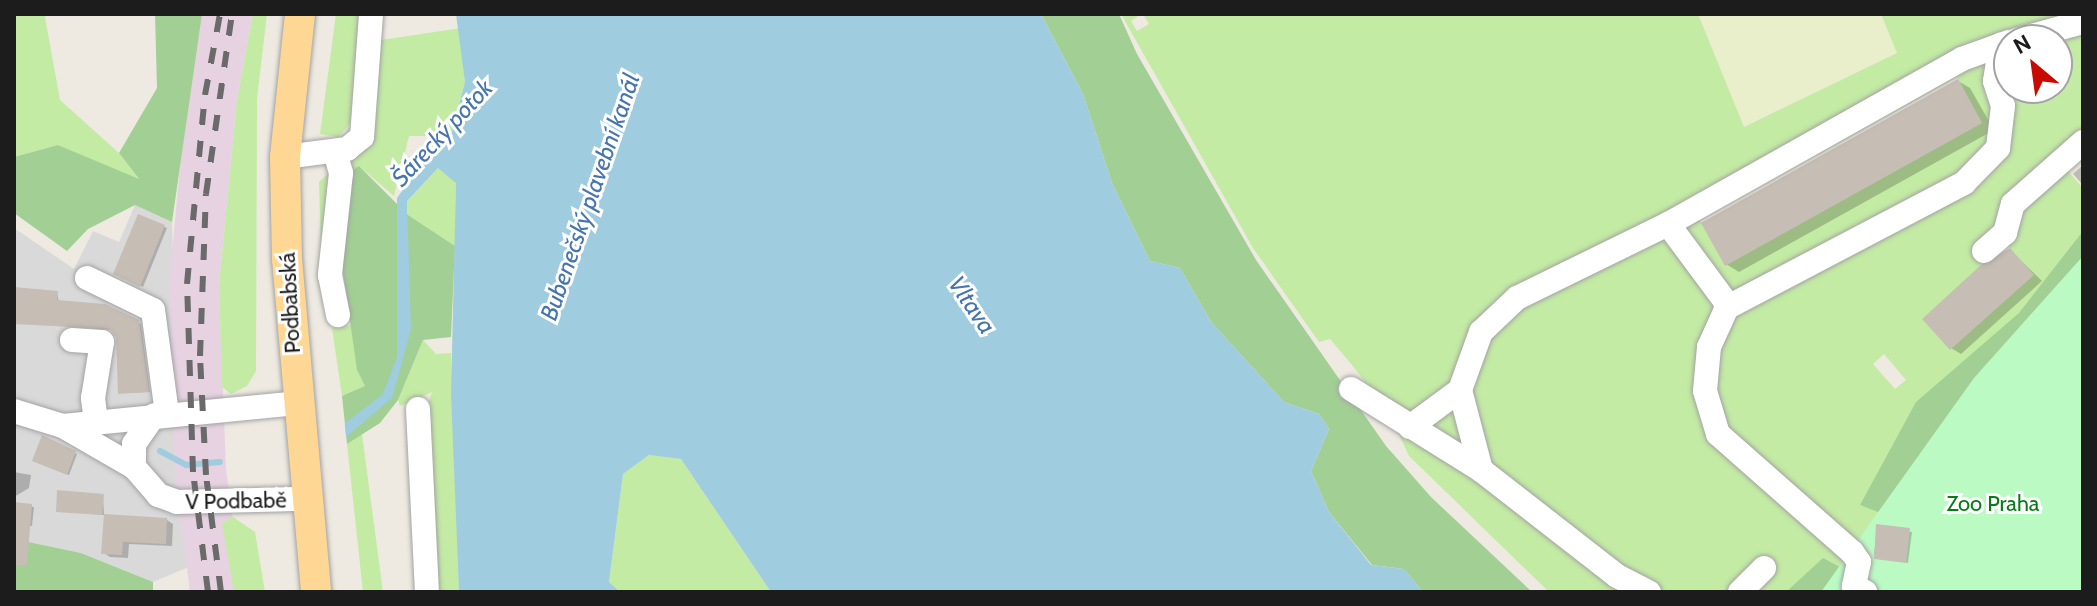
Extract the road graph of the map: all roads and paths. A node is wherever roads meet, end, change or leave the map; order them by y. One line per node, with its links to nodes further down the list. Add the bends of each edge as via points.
1 (300, 14): 7 (main road, Podbabská)
2 (371, 14): 6 (street, via 362,137)
3 (1993, 48): 8 (street, via 1962,59)
4 (2002, 104): 11 (street, via 1998,148 1964,183)
5 (2083, 142): 9 (street, via 2013,204 2005,233)
6 (335, 152): 7 (street); 12 (street, via 341,173 330,275)
7 (285, 157): 16 (main road, Podbabská)
8 (1668, 224): 11 (street); 15 (street, via 1517,298 1481,332)
9 (1984, 251)
10 (87, 278): 19 (street, via 153,310)
11 (1726, 308): 31 (street, via 1709,347 1705,391 1718,434 1852,552 1859,562 1854,586)
12 (338, 315)
13 (72, 340): 20 (street, via 102,342 93,398)
14 (1351, 389): 22 (street)
15 (1460, 390): 22 (street); 24 (street)
16 (297, 403): 19 (street, V Podbabě); 25 (main road, Podbabská)
17 (418, 409): 28 (street)
18 (14, 411): 21 (street, V Podbabě)
19 (160, 414): 20 (street, V Podbabě); 23 (street, via 134,444)
20 (96, 417): 21 (street, V Podbabě)
21 (63, 426): 23 (street, V Podbabě)
22 (1410, 427): 24 (street)
23 (134, 467): 25 (street, V Podbabě, via 158,495 177,502)
24 (1481, 470): 29 (street, via 1617,576)
25 (304, 499): 27 (main road, Podbabská)
26 (1764, 568): 30 (street)
27 (316, 592)
28 (427, 592)
29 (1649, 592)
30 (1740, 592)
31 (1865, 592)

